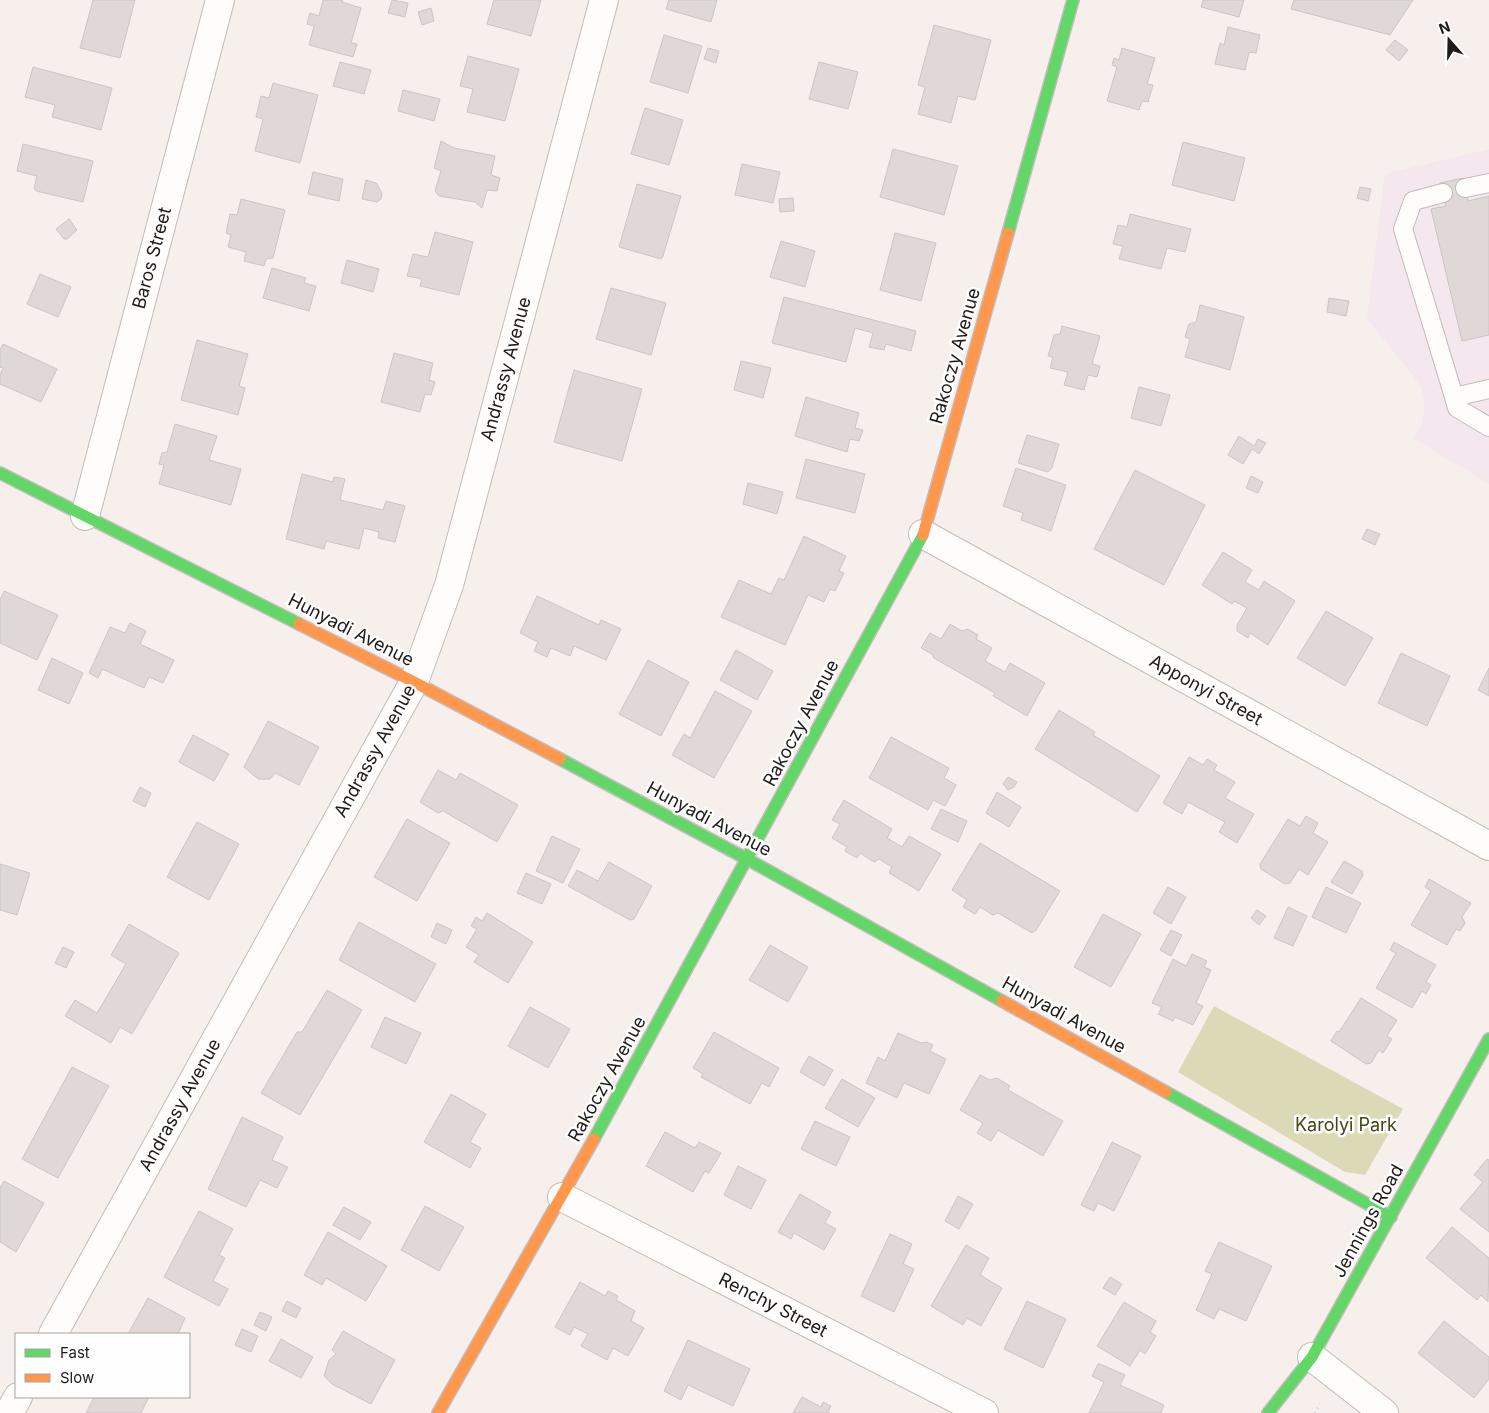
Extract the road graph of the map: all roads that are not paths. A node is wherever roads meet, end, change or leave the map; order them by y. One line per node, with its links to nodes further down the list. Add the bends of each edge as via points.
1 (220, 0): 11 (street, Baros Street)
2 (604, 0): 13 (street, Andrassy Avenue, via 449,585)
3 (1074, 0): 12 (street, Rakoczy Avenue)
4 (1489, 183): 5 (lane)
5 (1465, 188)
6 (1443, 194): 8 (lane, via 1414,201 1403,229)
7 (1489, 389): 8 (lane)
8 (1454, 397): 9 (lane, via 1457,408)
9 (1489, 427)
10 (0, 473): 11 (street, Hunyadi Avenue)
11 (84, 516): 13 (street, Hunyadi Avenue)
12 (923, 534): 14 (street, Apponyi Street); 15 (street, Rakoczy Avenue)
13 (414, 682): 15 (street, Hunyadi Avenue); 19 (street, Andrassy Avenue)
14 (1489, 846)
15 (747, 859): 17 (street, Rakoczy Avenue); 18 (street, Hunyadi Avenue)
16 (1489, 1039): 18 (street, Jennings Road)
17 (562, 1197): 23 (street, Rakoczy Avenue); 24 (street, Renchy Street)
18 (1391, 1217): 20 (street, Jennings Road)
19 (54, 1333)
20 (1312, 1357): 25 (street, Jennings Road); 26 (street)
21 (17, 1398): 22 (street)
22 (9, 1413)
23 (438, 1413)
24 (984, 1413)
25 (1268, 1413)
26 (1384, 1413)

